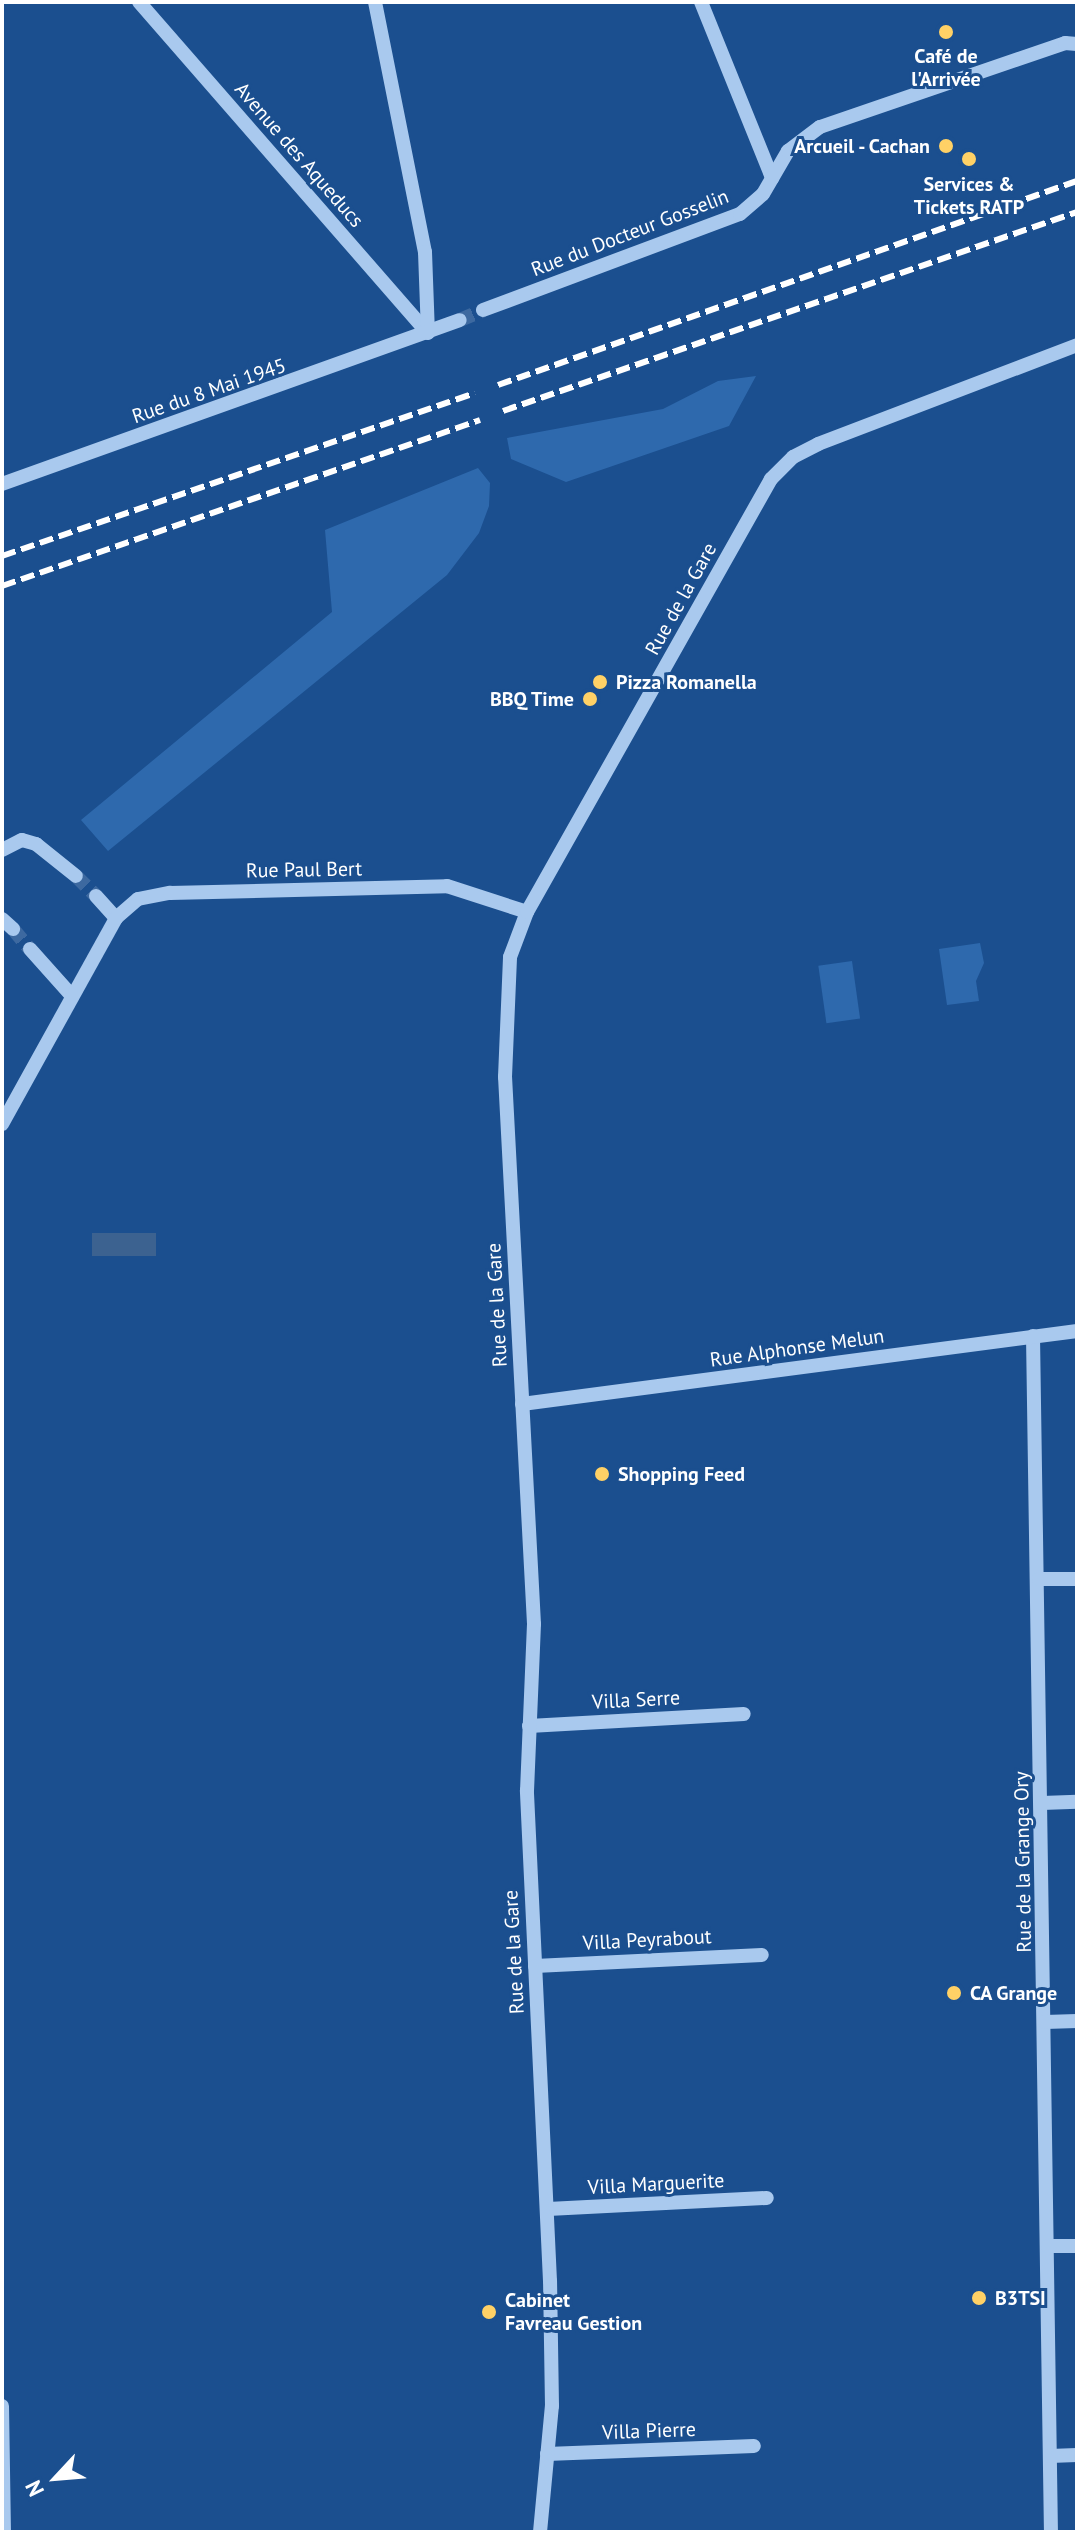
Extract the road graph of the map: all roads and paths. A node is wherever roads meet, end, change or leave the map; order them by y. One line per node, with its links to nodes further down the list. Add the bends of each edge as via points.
1 (139, 2): 8 (street, Avenue des Aqueducs)
2 (375, 2): 8 (street, via 425,252)
3 (701, 2): 5 (street)
4 (1077, 44): 5 (street, Rue du Docteur Gosselin, via 1065,43 820,127 788,151)
5 (772, 178): 6 (street, Rue du Docteur Gosselin, via 740,214)
6 (483, 310)
7 (460, 320): 8 (street)
8 (428, 333): 10 (street, Rue du 8 Mai 1945)
9 (1077, 345): 14 (street, Rue de la Gare, via 793,457 771,479)
10 (2, 484)
11 (2, 850): 12 (street, via 22,840 36,844)
12 (76, 876)
13 (96, 896): 15 (street)
14 (527, 912): 15 (street, Rue Paul Bert, via 447,886 170,893 138,899); 21 (street, Rue de la Gare, via 510,957 505,1077)
15 (116, 918): 17 (street)
16 (30, 949): 17 (street)
17 (72, 996): 18 (street)
18 (2, 1124)
19 (1077, 1331): 20 (street, Rue Alphonse Melun)
20 (1033, 1336): 21 (street, Rue Alphonse Melun); 22 (street, Rue de la Grange Ory)
21 (522, 1404): 25 (street, Rue de la Gare, via 534,1624)
22 (1039, 1579): 23 (street); 27 (street, Rue de la Grange Ory)
23 (1077, 1579)
24 (744, 1714): 25 (street, Villa Serre)
25 (529, 1726): 29 (street, Rue de la Gare)
26 (1077, 1802): 27 (street)
27 (1042, 1803): 31 (street, Rue de la Grange Ory)
28 (762, 1955): 29 (street, Villa Peyrabout)
29 (535, 1966): 33 (street, Rue de la Gare)
30 (1077, 2021): 31 (street)
31 (1045, 2022): 34 (street, Rue de la Grange Ory)
32 (767, 2198): 33 (street, Villa Marguerite)
33 (548, 2209): 38 (street, Rue de la Gare, via 552,2406)
34 (1048, 2246): 35 (street); 40 (street, Rue de la Grange Ory)
35 (1077, 2246)
36 (2, 2406): 41 (street)
37 (754, 2446): 38 (street, Villa Pierre)
38 (547, 2454): 42 (street, Rue de la Gare)
39 (1077, 2455): 40 (street)
40 (1050, 2456): 43 (street, Rue de la Grange Ory)
41 (4, 2532)
42 (540, 2532)
43 (1051, 2532)

